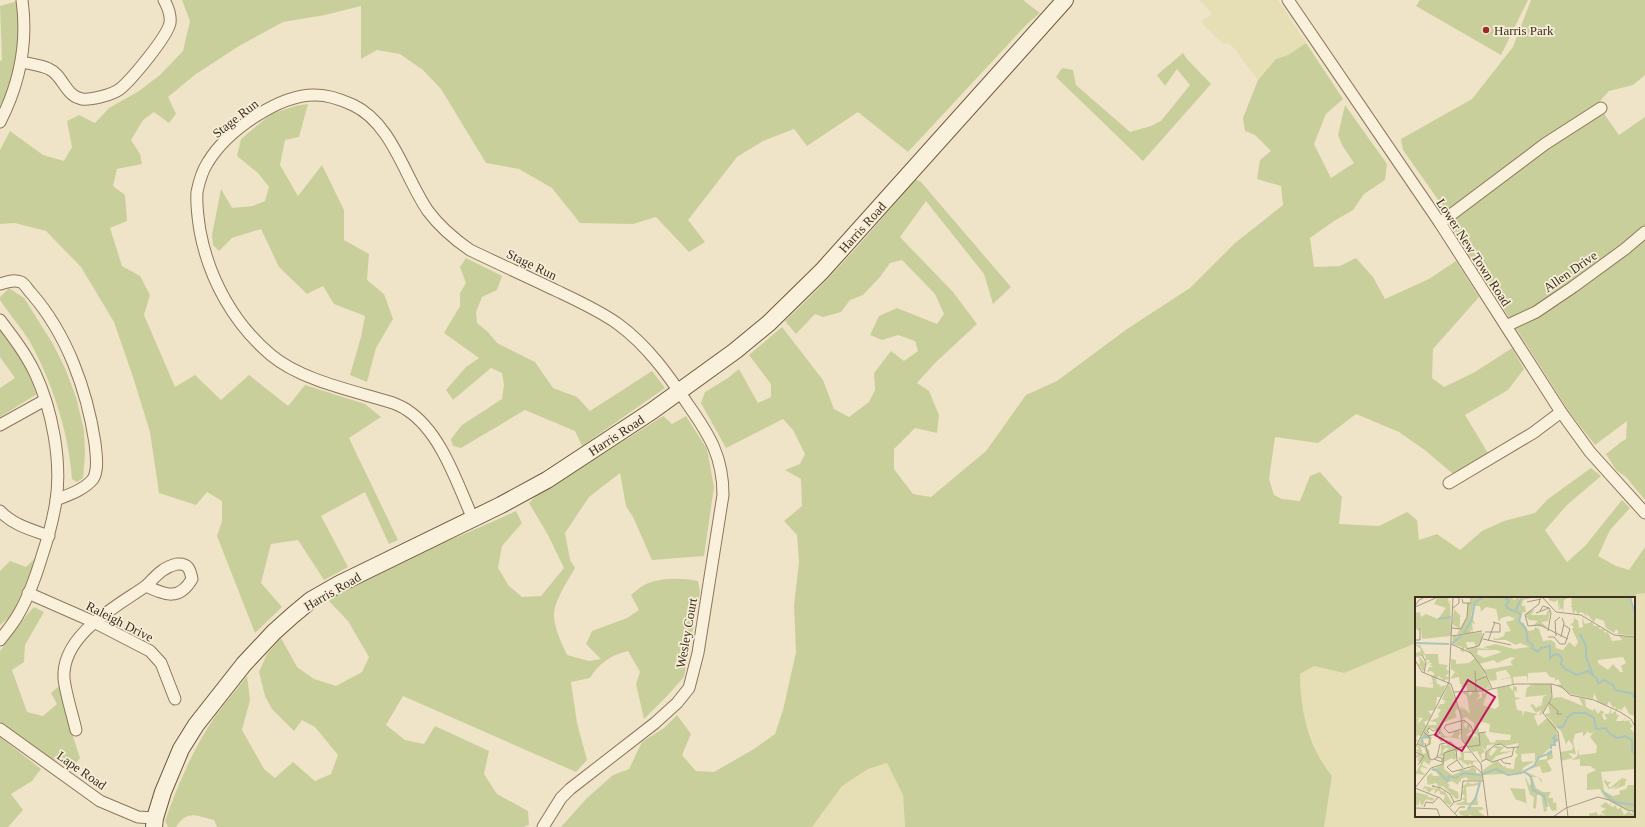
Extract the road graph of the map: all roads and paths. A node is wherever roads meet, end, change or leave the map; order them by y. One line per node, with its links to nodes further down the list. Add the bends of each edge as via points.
1 (22, 0): 5 (street, via 25,19)
2 (164, 0): 5 (street, via 170,16 165,35 120,89 112,94 83,99 75,97 49,68)
3 (1065, 0): 13 (street, Harris Road, via 822,271 769,323)
4 (1288, 0): 8 (street, Lower New Town Road)
5 (22, 62): 7 (street)
6 (1601, 108): 8 (street, via 1546,144)
7 (0, 122)
8 (1440, 223): 12 (street, Lower New Town Road)
9 (1645, 232): 12 (street, Allen Drive, via 1573,287 1536,312)
10 (0, 284): 18 (street, via 13,280 22,283 37,300 52,322 86,397 96,457 95,473 93,479 82,489)
11 (0, 320): 14 (street, via 28,359)
12 (1506, 326): 15 (street, Lower New Town Road)
13 (680, 392): 21 (street, Harris Road, via 546,480); 21 (street, Stage Run, via 651,354 618,324 584,304 470,250 453,238 428,211 384,132 355,106 331,97 315,95 301,96 262,112 215,151 206,164 197,193 197,212 204,250 209,268 224,297 244,329 272,356 286,365 303,375 393,403 407,410 425,426 448,461); 31 (street, Wesley Court, via 711,441 723,476 722,502 693,675 688,688 677,703 570,789)
14 (45, 400): 16 (street); 18 (street, via 56,447)
15 (1561, 412): 17 (street, via 1533,433); 20 (street, Lower New Town Road, via 1590,452)
16 (0, 425)
17 (1450, 483)
18 (56, 500): 22 (street)
19 (0, 511): 22 (street, via 17,524)
20 (1645, 513)
21 (473, 519): 30 (street, Harris Road, via 332,588 311,600 274,632 244,664 196,725 182,749)
22 (49, 536): 24 (street)
23 (146, 586): 25 (street)
24 (28, 593): 25 (street, Raleigh Drive); 26 (street, via 18,615)
25 (94, 622): 27 (street, Raleigh Drive, via 150,651 161,663); 29 (street, via 71,650 65,667 64,679)
26 (0, 640)
27 (175, 699)
28 (0, 729): 30 (street, Lape Road, via 100,801)
29 (76, 730)
30 (154, 823)
31 (543, 827)

